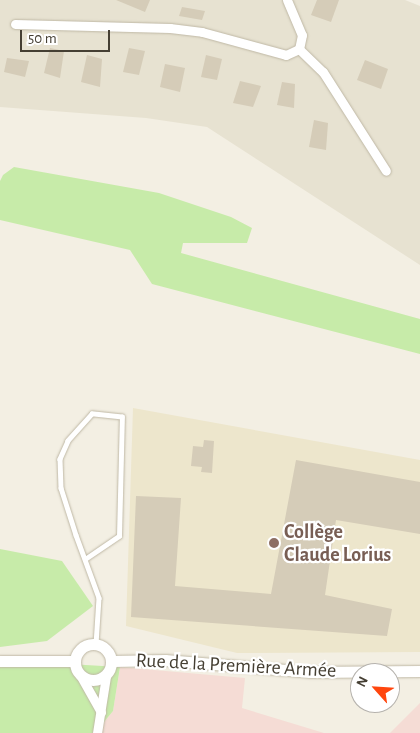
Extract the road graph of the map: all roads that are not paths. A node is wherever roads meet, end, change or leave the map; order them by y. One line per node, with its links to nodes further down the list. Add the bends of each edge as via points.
1 (287, 0): 3 (street, via 302,35)
2 (15, 24): 3 (street, via 170,28 202,32 286,56)
3 (299, 49): 4 (street, via 324,72)
4 (386, 170)
5 (85, 559): 5 (lane, via 61,488 60,459 68,441 92,414 122,417 119,536); 6 (lane, via 99,598)
6 (96, 644): 8 (street, Rue de la Première Armée, via 107,650); 9 (street, via 79,650)
7 (0, 661): 9 (street)
8 (112, 661): 10 (street, Rue de la Première Armée, via 165,660 310,672); 12 (street, Rue de la Première Armée)
9 (75, 662): 11 (street)
10 (420, 671)
11 (79, 673): 12 (street, Rue de la Première Armée, via 89,680); 13 (street)
12 (106, 676): 13 (street)
13 (101, 712): 14 (street)
14 (97, 733)

